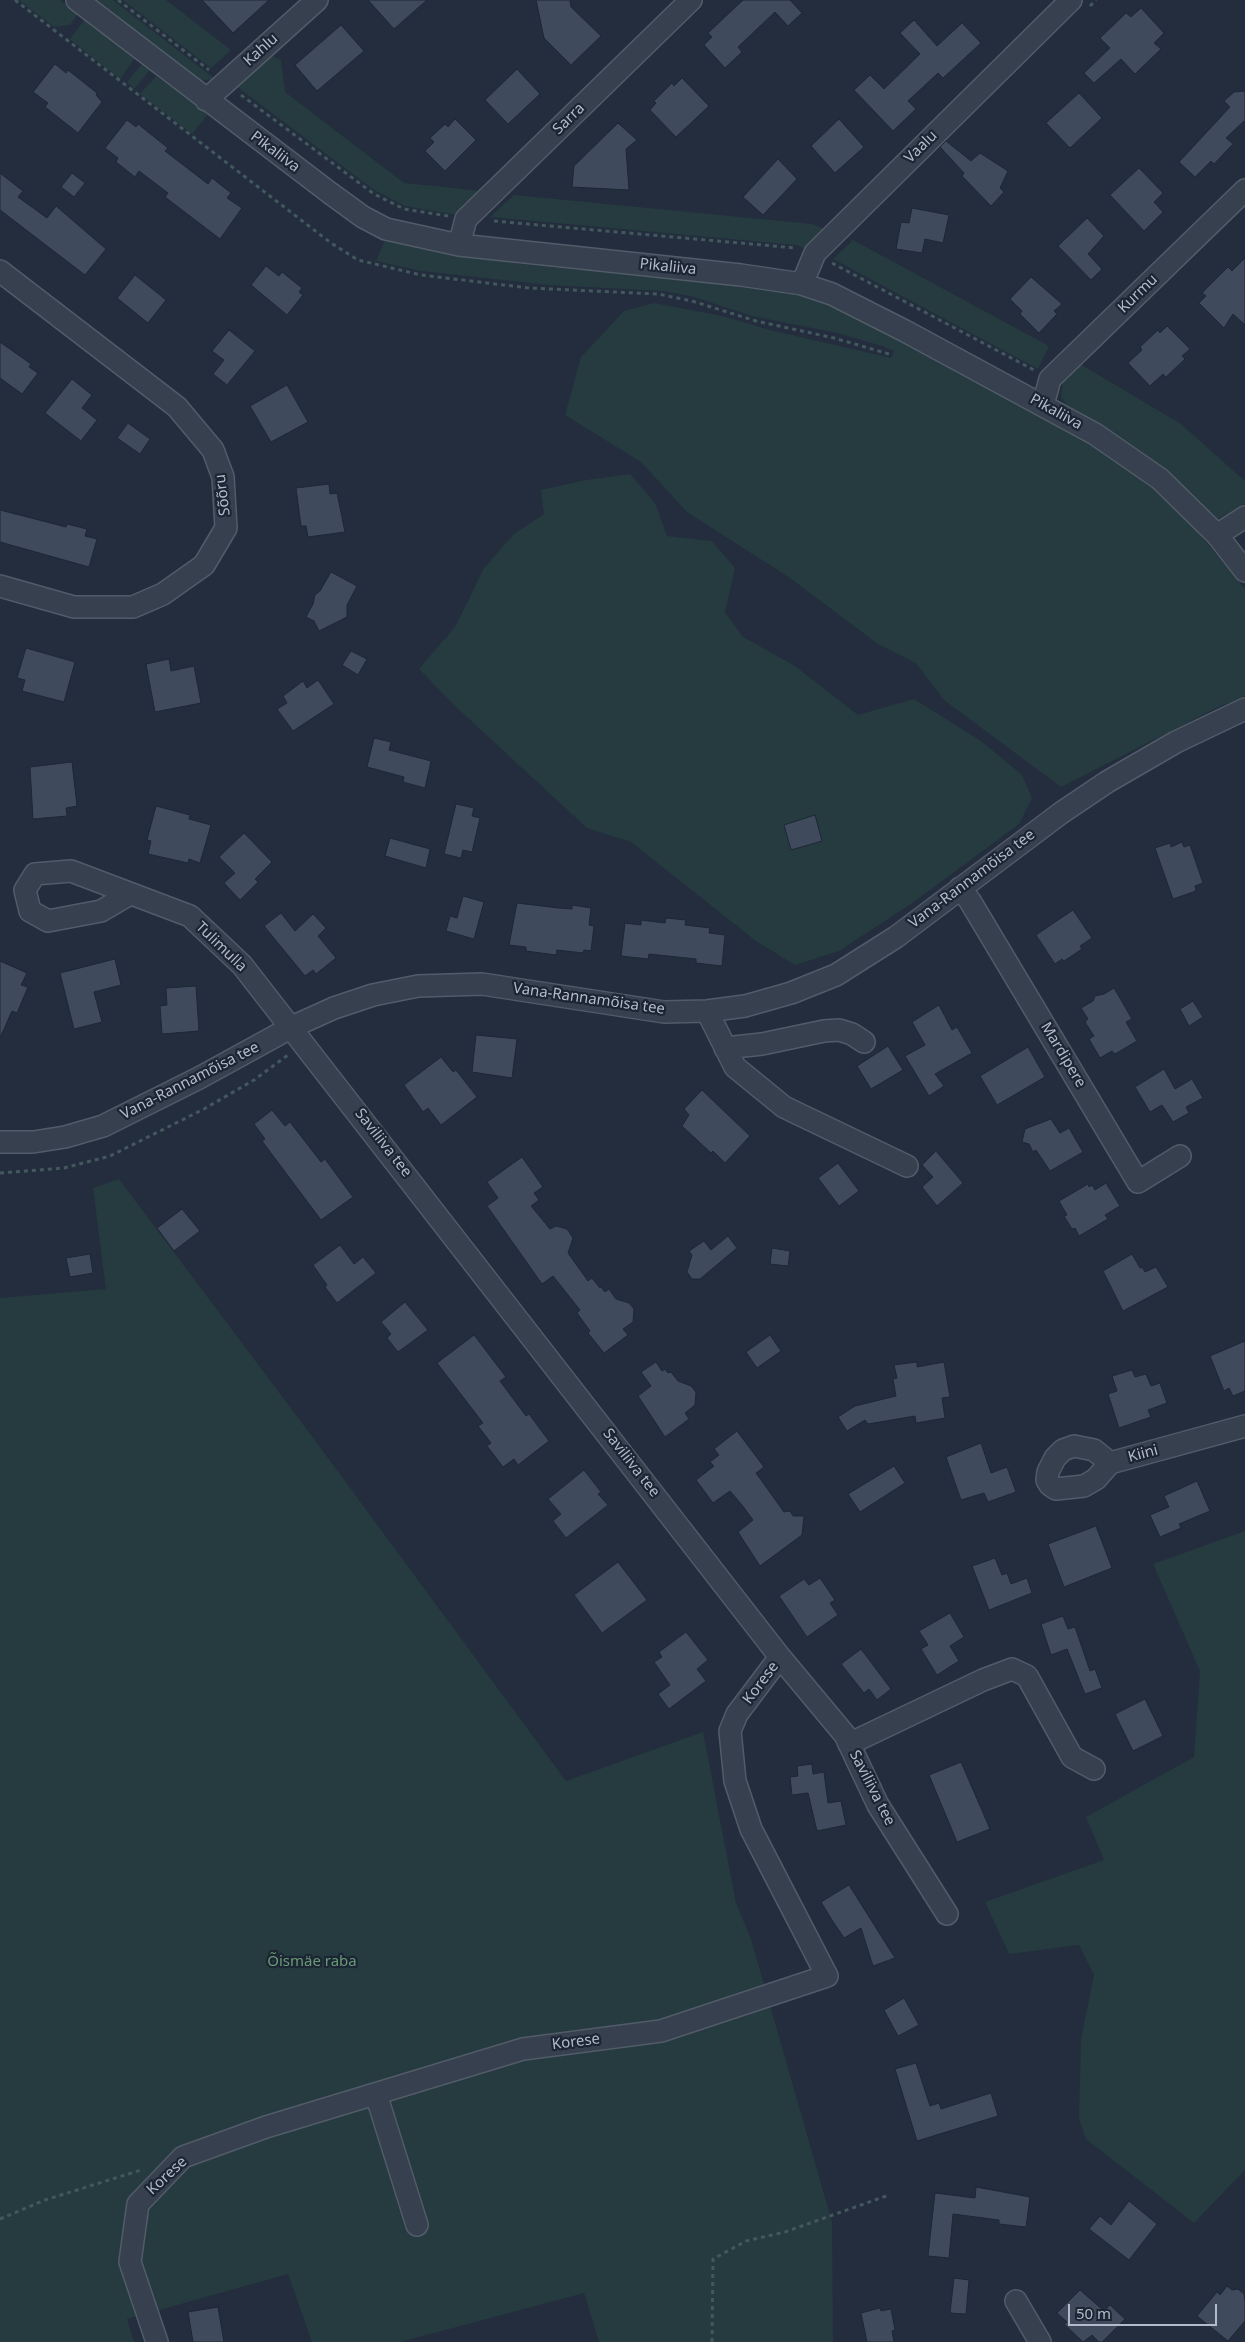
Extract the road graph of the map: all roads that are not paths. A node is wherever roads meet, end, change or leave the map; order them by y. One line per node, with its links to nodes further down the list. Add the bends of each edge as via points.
1 (77, 0): 6 (street, Pikaliiva)
2 (317, 0): 6 (street, Kahlu)
3 (691, 0): 8 (street, Sarra, via 466,219)
4 (1071, 0): 5 (street, Vaalu)
5 (1050, 9): 10 (street, Vaalu, via 814,253)
6 (206, 100): 8 (street, Pikaliiva, via 363,217 386,228)
7 (1245, 190): 11 (street, Kurmu, via 1050,379)
8 (459, 245): 10 (street, Pikaliiva)
9 (0, 271): 15 (street, Sõõru, via 177,407 213,450 223,478 226,528 204,565 163,594 133,607 74,607)
10 (802, 284): 11 (street, Pikaliiva, via 832,294)
11 (1043, 405): 13 (street, Pikaliiva, via 1094,434 1160,479)
12 (1245, 516): 13 (street)
13 (1217, 535): 14 (street, Pikaliiva)
14 (1245, 571)
15 (0, 586)
16 (1245, 709): 17 (street, Vana-Rannamõisa tee, via 1176,742 1107,782)
17 (960, 888): 19 (street, Vana-Rannamõisa tee, via 896,937 836,975 791,993 745,1006); 24 (street, Mardipere, via 1138,1182)
18 (130, 894): 20 (street, Tulimulla, via 190,916 242,965)
19 (707, 1010): 20 (street, Vana-Rannamõisa tee, via 664,1012 482,984 446,984 373,995 334,1008); 22 (street)
20 (298, 1035): 23 (street, Vana-Rannamõisa tee, via 199,1078 103,1126 66,1137); 28 (street, Saviliiva tee)
21 (864, 1042): 22 (street, via 852,1034 832,1030)
22 (725, 1048): 25 (street, via 735,1067 784,1107)
23 (0, 1142)
24 (1180, 1156)
25 (907, 1166)
26 (1245, 1426): 27 (street, Kiini)
27 (1110, 1463): 27 (street, Kiini, via 1096,1479 1084,1486 1062,1489 1050,1485 1047,1476 1050,1464 1063,1450 1074,1446 1094,1450)
28 (780, 1657): 29 (street, Saviliiva tee); 32 (street, Korese, via 737,1714 730,1731 735,1781 751,1829 827,1976 662,2031 523,2049)
29 (849, 1744): 30 (street, via 1012,1669 1027,1676 1072,1757); 31 (street, Saviliiva tee, via 878,1805)
30 (1094, 1769)
31 (947, 1914)
32 (376, 2094): 33 (street); 35 (street, Korese, via 266,2127 183,2157 138,2204 130,2262)
33 (417, 2225)
34 (1016, 2301): 36 (street)
35 (157, 2342)
36 (1040, 2342)

